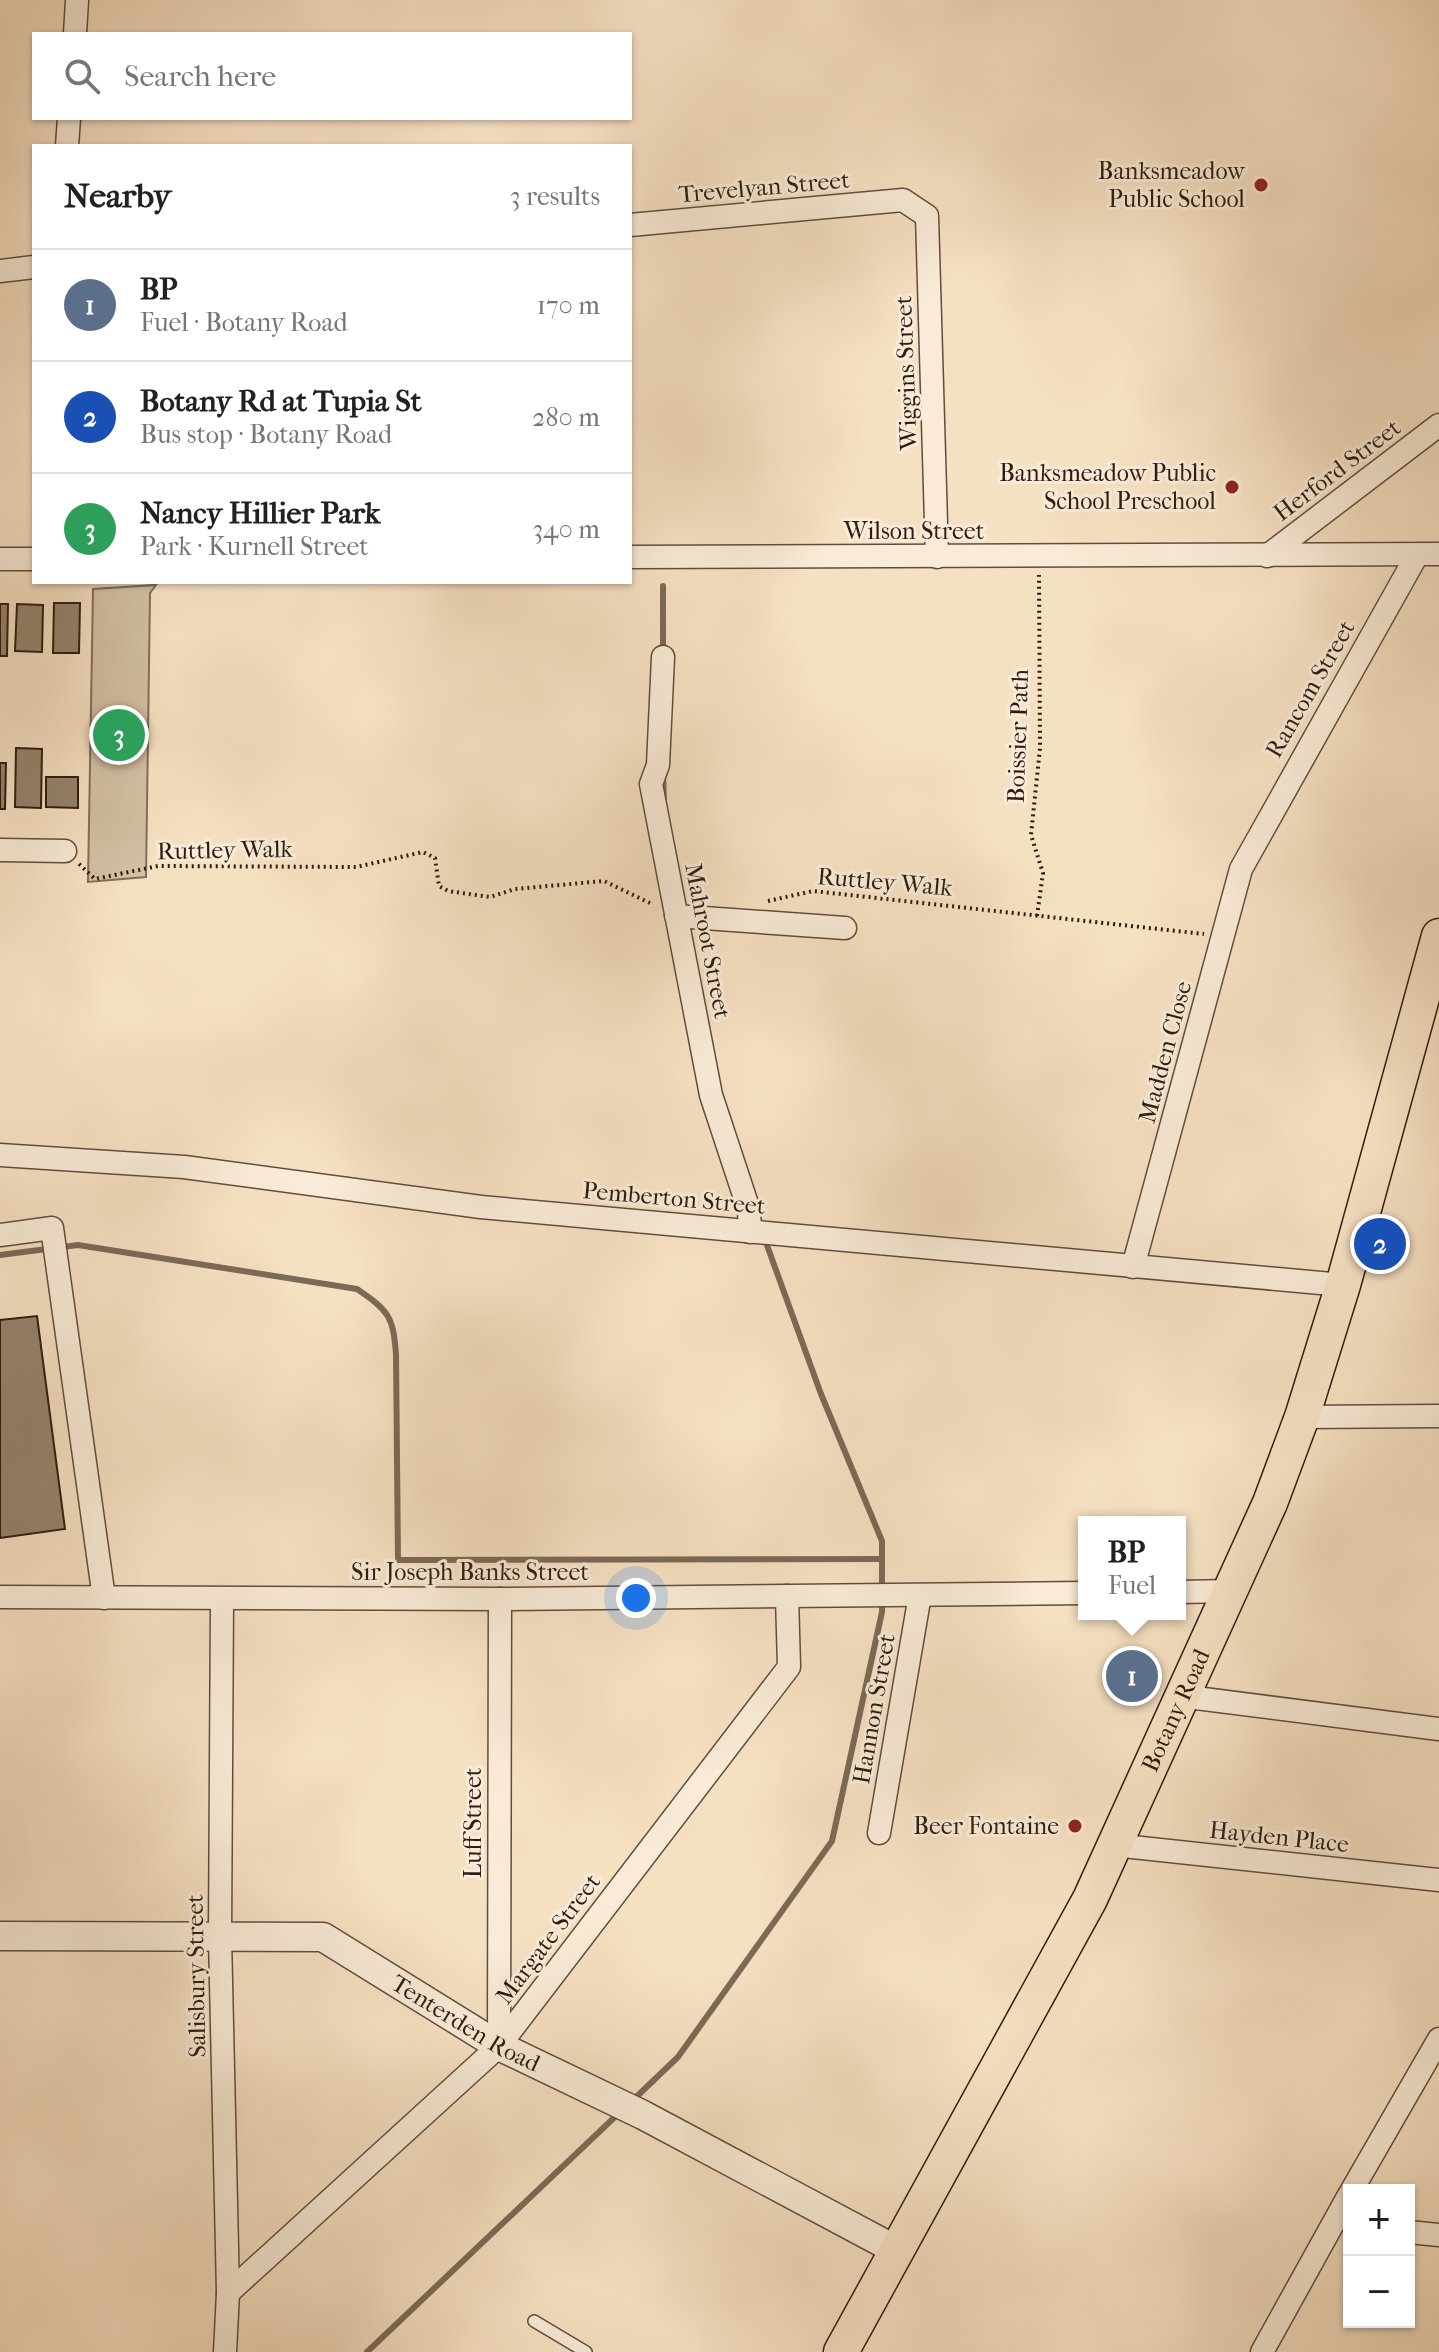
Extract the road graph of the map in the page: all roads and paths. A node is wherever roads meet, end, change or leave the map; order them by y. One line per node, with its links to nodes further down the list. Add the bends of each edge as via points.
1 (77, 0): 2 (street)
2 (75, 32)
3 (69, 120): 4 (street)
4 (67, 144)
5 (903, 200): 6 (street, Trevelyan Street); 13 (street, Wiggins Street, via 927,216)
6 (632, 225)
7 (32, 267): 8 (street)
8 (0, 271)
9 (1439, 425): 11 (street, Herford Street)
10 (1428, 554): 11 (street, Wilson Street); 19 (street, Rancom Street)
11 (1267, 556): 14 (street, Wilson Street)
12 (632, 557): 13 (street, Wilson Street)
13 (937, 557): 14 (street, Wilson Street)
14 (1039, 557): 23 (path, Boissier Path, via 1040,748 1031,835 1043,873)
15 (0, 559): 16 (street)
16 (32, 559)
17 (663, 657): 22 (street, Mahroot Street, via 658,765 651,784)
18 (0, 850): 20 (street)
19 (1248, 850): 25 (street, Madden Close)
20 (65, 851): 22 (path, Ruttley Walk, via 95,879 158,866 356,867 423,852 435,858 439,886 448,891 490,897 515,889 604,881)
21 (761, 902): 23 (path, Ruttley Walk, via 813,891)
22 (675, 910): 24 (street); 28 (street, Mahroot Street, via 711,1095 749,1210)
23 (1037, 916): 25 (path, Ruttley Walk)
24 (845, 928)
25 (1222, 936): 30 (street, Madden Close)
26 (1439, 936): 31 (main road, Botany Road)
27 (0, 1155): 28 (street, Pemberton Street, via 184,1167 481,1207)
28 (750, 1232): 30 (street, Pemberton Street)
29 (0, 1235): 40 (street, via 52,1228)
30 (1133, 1267): 31 (street, Pemberton Street)
31 (1343, 1285): 33 (main road, Botany Road)
32 (1439, 1416): 33 (street)
33 (1302, 1417): 34 (main road, Botany Road)
34 (1231, 1591): 35 (street); 43 (main road, Botany Road)
35 (1186, 1592)
36 (1078, 1593): 37 (street, Sir Joseph Banks Street)
37 (920, 1595): 38 (street, Sir Joseph Banks Street); 45 (street, Hannon Street)
38 (787, 1596): 42 (street, Sir Joseph Banks Street); 51 (street, Margate Street, via 789,1667)
39 (0, 1597): 40 (street, Sir Joseph Banks Street)
40 (104, 1598): 41 (street, Sir Joseph Banks Street)
41 (222, 1599): 42 (street, Sir Joseph Banks Street); 49 (street, Salisbury Street)
42 (500, 1599): 51 (street, Luff Street)
43 (1180, 1696): 44 (street); 46 (main road, Botany Road)
44 (1439, 1729)
45 (879, 1833)
46 (1114, 1845): 47 (street, Hayden Place); 56 (main road, Botany Road, via 1063,1952)
47 (1439, 1880)
48 (0, 1936): 49 (street, Tenterden Road)
49 (220, 1937): 51 (street, Tenterden Road, via 323,1937); 57 (street, Salisbury Street)
50 (1439, 2039): 52 (street)
51 (499, 2046): 56 (street, Tenterden Road, via 643,2115); 57 (street, Margate Street)
52 (1355, 2184)
53 (1342, 2223): 62 (street)
54 (1415, 2233): 55 (street)
55 (1439, 2235)
56 (898, 2251): 61 (main road, Botany Road)
57 (228, 2293): 59 (street, Salisbury Street)
58 (534, 2321): 60 (lane)
59 (225, 2352)
60 (586, 2352)
61 (841, 2352)
62 (1262, 2352)

